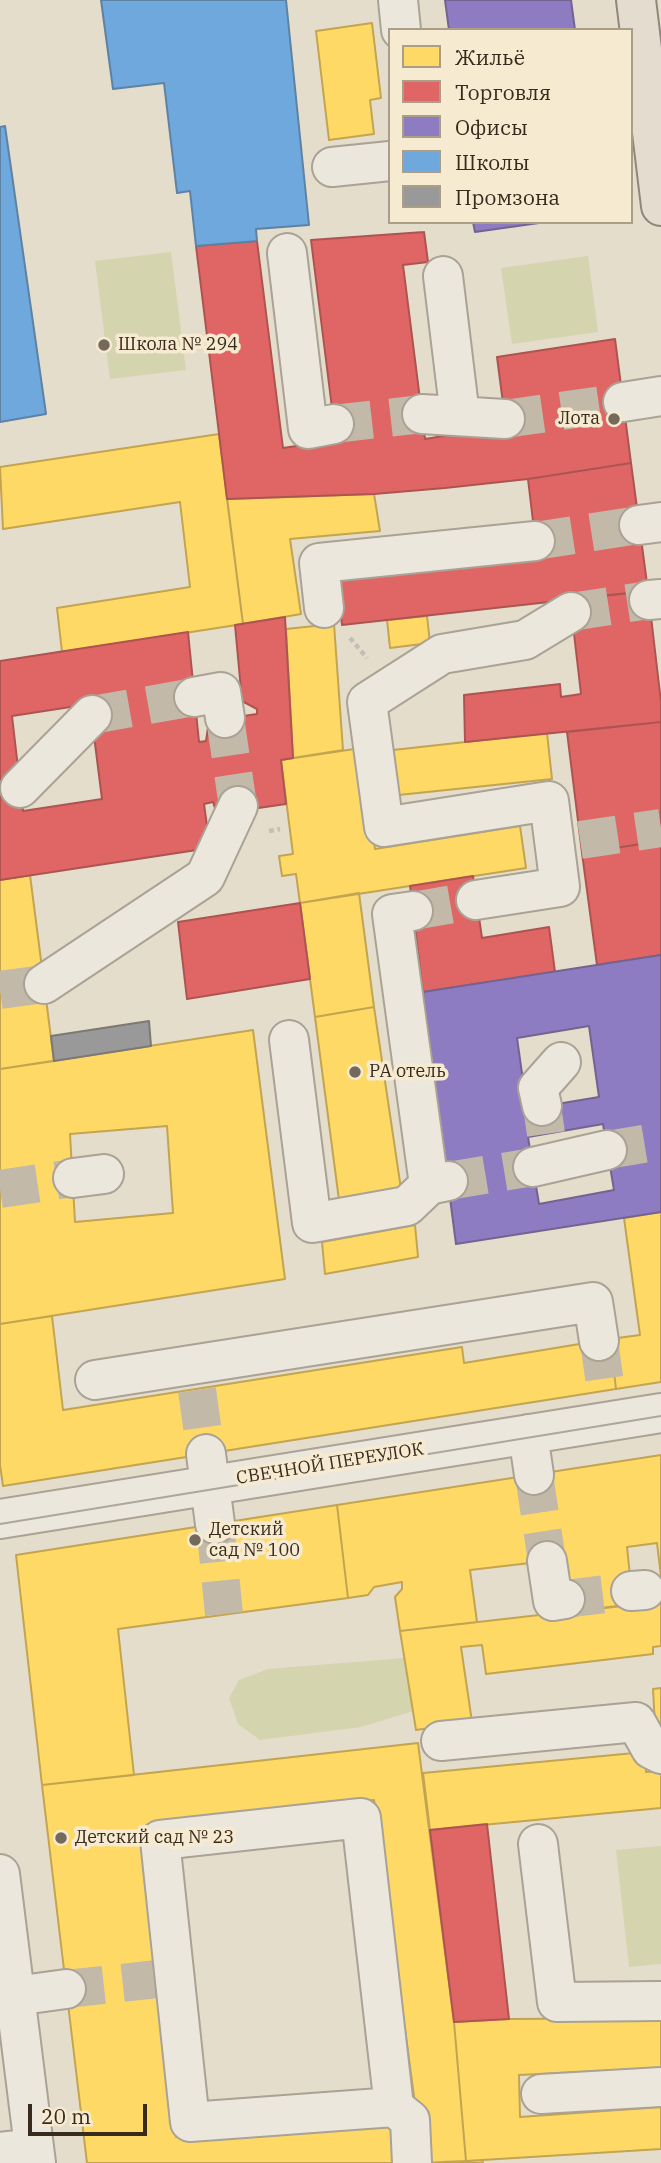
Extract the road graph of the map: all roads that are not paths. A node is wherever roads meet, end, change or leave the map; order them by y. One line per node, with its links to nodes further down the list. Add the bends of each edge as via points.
1 (397, 0): 3 (street)
2 (636, 0): 6 (main road)
3 (401, 28)
4 (388, 161): 5 (street)
5 (332, 167)
6 (661, 206)
7 (287, 253): 14 (street, via 308,429)
8 (443, 276): 12 (street)
9 (661, 396): 10 (street)
10 (623, 402)
11 (422, 414): 12 (street)
12 (460, 416): 13 (street)
13 (505, 419)
14 (334, 424)
15 (535, 541): 16 (street, via 319,563)
16 (324, 608)
17 (571, 612): 23 (street, via 525,640 442,654 367,702 384,827 549,801 567,843 560,887)
18 (194, 697): 20 (street, via 221,692)
19 (92, 715): 21 (street)
20 (225, 718)
21 (20, 788)
22 (238, 806): 25 (street, via 205,877)
23 (476, 900)
24 (413, 911): 26 (street, via 392,914 439,1183 407,1206 312,1223)
25 (44, 984)
26 (289, 1040)
27 (561, 1062): 28 (street, via 538,1088 543,1143)
28 (607, 1150)
29 (599, 1341): 30 (street, via 593,1302 195,1377)
30 (95, 1380)
31 (661, 1412): 32 (street, СВЕЧНОЙ ПЕРЕУЛОК, via 608,1406)
32 (528, 1434): 33 (street, СВЕЧНОЙ ПЕРЕУЛОК); 34 (street)
33 (208, 1469): 35 (street, СВЕЧНОЙ ПЕРЕУЛОК); 36 (street)
34 (534, 1475)
35 (0, 1518)
36 (215, 1524)
37 (547, 1561): 38 (street, via 552,1601)
38 (565, 1599)
39 (441, 1741): 40 (street, via 636,1722 651,1749)
40 (661, 1754)
41 (538, 1844): 44 (street, via 557,2002)
42 (0, 1874): 45 (street)
43 (66, 1989): 45 (street)
44 (661, 2001)
45 (11, 2004): 49 (street)
46 (661, 2087): 47 (street)
47 (541, 2094)
48 (394, 2107): 48 (street, via 361,1818 160,1840 166,1978 190,2122); 50 (street, via 410,2120)
49 (24, 2155)
50 (412, 2163)

